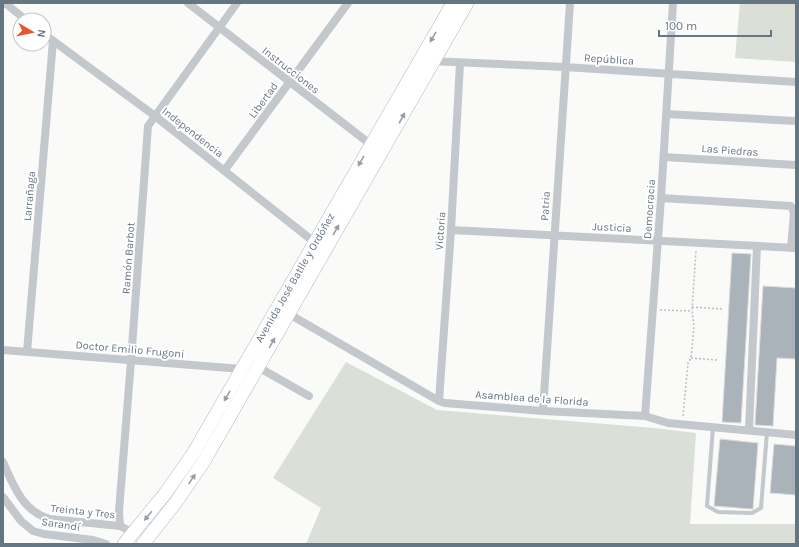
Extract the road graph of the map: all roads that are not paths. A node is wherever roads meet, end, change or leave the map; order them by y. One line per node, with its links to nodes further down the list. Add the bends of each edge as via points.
1 (5, 3): 9 (street)
2 (188, 3): 10 (street, Instrucciones)
3 (237, 3): 10 (street, Ramón Barbot)
4 (348, 3): 16 (street, Libertad)
5 (453, 3): 12 (main road, Avenida José Batlle y Ordóñez, one-way to 12)
6 (467, 3): 12 (main road, Avenida José Batlle y Ordóñez)
7 (570, 3): 14 (street, Patria)
8 (673, 3): 15 (street, Democracia)
9 (11, 6)
10 (219, 27): 16 (street, Instrucciones); 19 (street, Ramón Barbot)
11 (53, 41): 19 (street, Independencia); 36 (street, Larrañaga)
12 (427, 60): 13 (street, República); 21 (main road, Avenida José Batlle y Ordóñez); 22 (main road, Avenida José Batlle y Ordóñez, one-way to 12)
13 (460, 63): 14 (street, República); 27 (street, Victoria)
14 (566, 67): 15 (street, República); 28 (street, Patria)
15 (668, 74): 17 (street, República); 18 (street, Democracia)
16 (290, 82): 21 (street, Instrucciones); 25 (street, Libertad)
17 (796, 82)
18 (666, 114): 20 (street); 23 (street, Democracia)
19 (155, 116): 25 (street, Independencia); 37 (street, Ramón Barbot, via 148,126)
20 (796, 121)
21 (370, 145): 22 (street, Instrucciones); 30 (main road, Avenida José Batlle y Ordóñez, one-way to 30)
22 (383, 151): 33 (main road, Avenida José Batlle y Ordóñez, one-way to 22)
23 (664, 157): 24 (street, Las Piedras); 26 (street, Democracia)
24 (796, 165)
25 (224, 171): 30 (street, Independencia)
26 (661, 198): 29 (street, Democracia); 32 (street, via 791,206 794,214)
27 (451, 230): 28 (street, Justicia); 40 (street, Victoria)
28 (555, 234): 29 (street, Justicia); 41 (street, Patria)
29 (658, 240): 31 (street, Justicia); 42 (street, Democracia)
30 (314, 243): 33 (street, Independencia); 38 (main road, Avenida José Batlle y Ordóñez)
31 (757, 246): 32 (street, Justicia); 44 (street)
32 (793, 248)
33 (325, 249): 34 (main road, Avenida José Batlle y Ordóñez)
34 (289, 314): 38 (main road, Avenida José Batlle y Ordóñez, one-way to 34); 40 (street, Asamblea de la Florida)
35 (3, 350): 36 (street, Doctor Emilio Frugoni)
36 (27, 352): 37 (street, Doctor Emilio Frugoni)
37 (131, 360): 38 (street, Doctor Emilio Frugoni); 51 (street, Ramón Barbot, via 120,491)
38 (251, 371): 39 (street); 48 (main road, Avenida José Batlle y Ordóñez, one-way to 48); 50 (main road, Avenida José Batlle y Ordóñez, one-way to 38, via 204,461)
39 (309, 396)
40 (439, 401): 41 (street, Asamblea de la Florida)
41 (543, 411): 42 (street, Asamblea de la Florida)
42 (645, 416): 43 (street, Asamblea de la Florida, via 668,423)
43 (713, 428): 44 (street, Asamblea de la Florida); 45 (lane, via 707,506 718,512 752,514 761,508)
44 (749, 430): 45 (street, Asamblea de la Florida)
45 (767, 432): 46 (street, Asamblea de la Florida)
46 (796, 435)
47 (3, 462): 51 (street, Treinta y Tres, via 20,497 40,516)
48 (164, 495): 50 (street); 52 (main road, Avenida José Batlle y Ordóñez, one-way to 52)
49 (3, 497): 53 (street, Sarandí, via 21,521 33,531)
50 (176, 502): 55 (main road, Avenida José Batlle y Ordóñez)
51 (120, 526): 52 (street)
52 (134, 533): 54 (main road, Avenida José Batlle y Ordóñez)
53 (106, 544)
54 (124, 544)
55 (143, 544)

